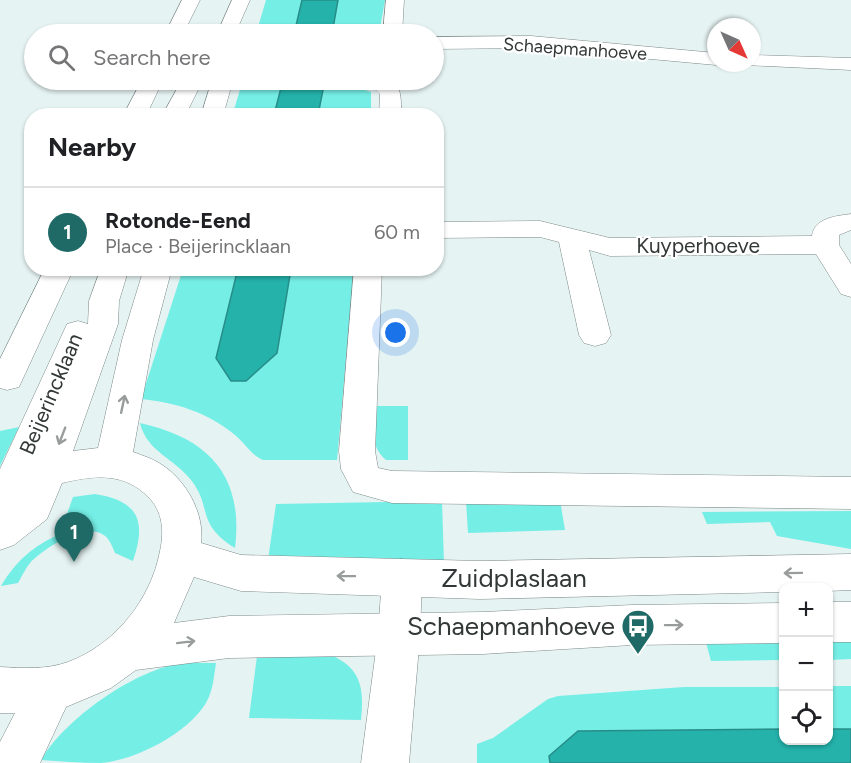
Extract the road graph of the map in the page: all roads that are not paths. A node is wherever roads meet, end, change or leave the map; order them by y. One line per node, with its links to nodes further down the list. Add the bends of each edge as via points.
1 (191, 0): 4 (street)
2 (241, 0): 5 (street)
3 (395, 0): 6 (street)
4 (179, 24)
5 (230, 24)
6 (394, 24)
7 (444, 43): 8 (street, Schaepmanhoeve, via 531,42)
8 (707, 58)
9 (761, 61): 10 (street)
10 (842, 64): 11 (street)
11 (851, 86)
12 (147, 90): 16 (street)
13 (187, 90): 17 (street)
14 (221, 90): 18 (street)
15 (388, 90): 19 (street)
16 (138, 108)
17 (177, 108)
18 (215, 108)
19 (390, 108)
20 (851, 222): 23 (street, via 826,231)
21 (444, 230): 22 (street, Kuyperhoeve, via 540,229)
22 (572, 237): 23 (street, Kuyperhoeve, via 610,247); 30 (street)
23 (825, 245): 28 (street)
24 (56, 276): 31 (street)
25 (112, 276): 29 (street, Beijerincklaan)
26 (155, 276): 32 (street, one-way to 26, via 124,399)
27 (368, 276): 34 (street, via 357,451 359,469 366,481 392,487)
28 (851, 287)
29 (104, 301): 33 (street, Beijerincklaan, one-way to 33, via 104,324); 35 (street, Beijerincklaan, via 83,322 17,473)
30 (595, 335)
31 (7, 378)
32 (113, 462): 33 (street, via 81,464); 37 (street, via 145,472 168,492 180,520)
33 (46, 475): 35 (street); 36 (street, Beijerincklaan, via 34,508)
34 (851, 493)
35 (3, 494)
36 (0, 533)
37 (179, 555): 39 (street, Zuidplaslaan, one-way to 37, via 241,573); 44 (street, via 164,602)
38 (851, 572): 39 (street, Zuidplaslaan, one-way to 39, via 480,580)
39 (402, 578): 43 (street)
40 (833, 622): 41 (street)
41 (851, 622)
42 (779, 623): 43 (street, one-way to 42)
43 (399, 635): 44 (street, one-way to 43, via 229,637); 48 (street)
44 (128, 650): 46 (street, via 94,675)
45 (0, 690): 46 (street)
46 (51, 690): 47 (street)
47 (15, 763)
48 (385, 763)

